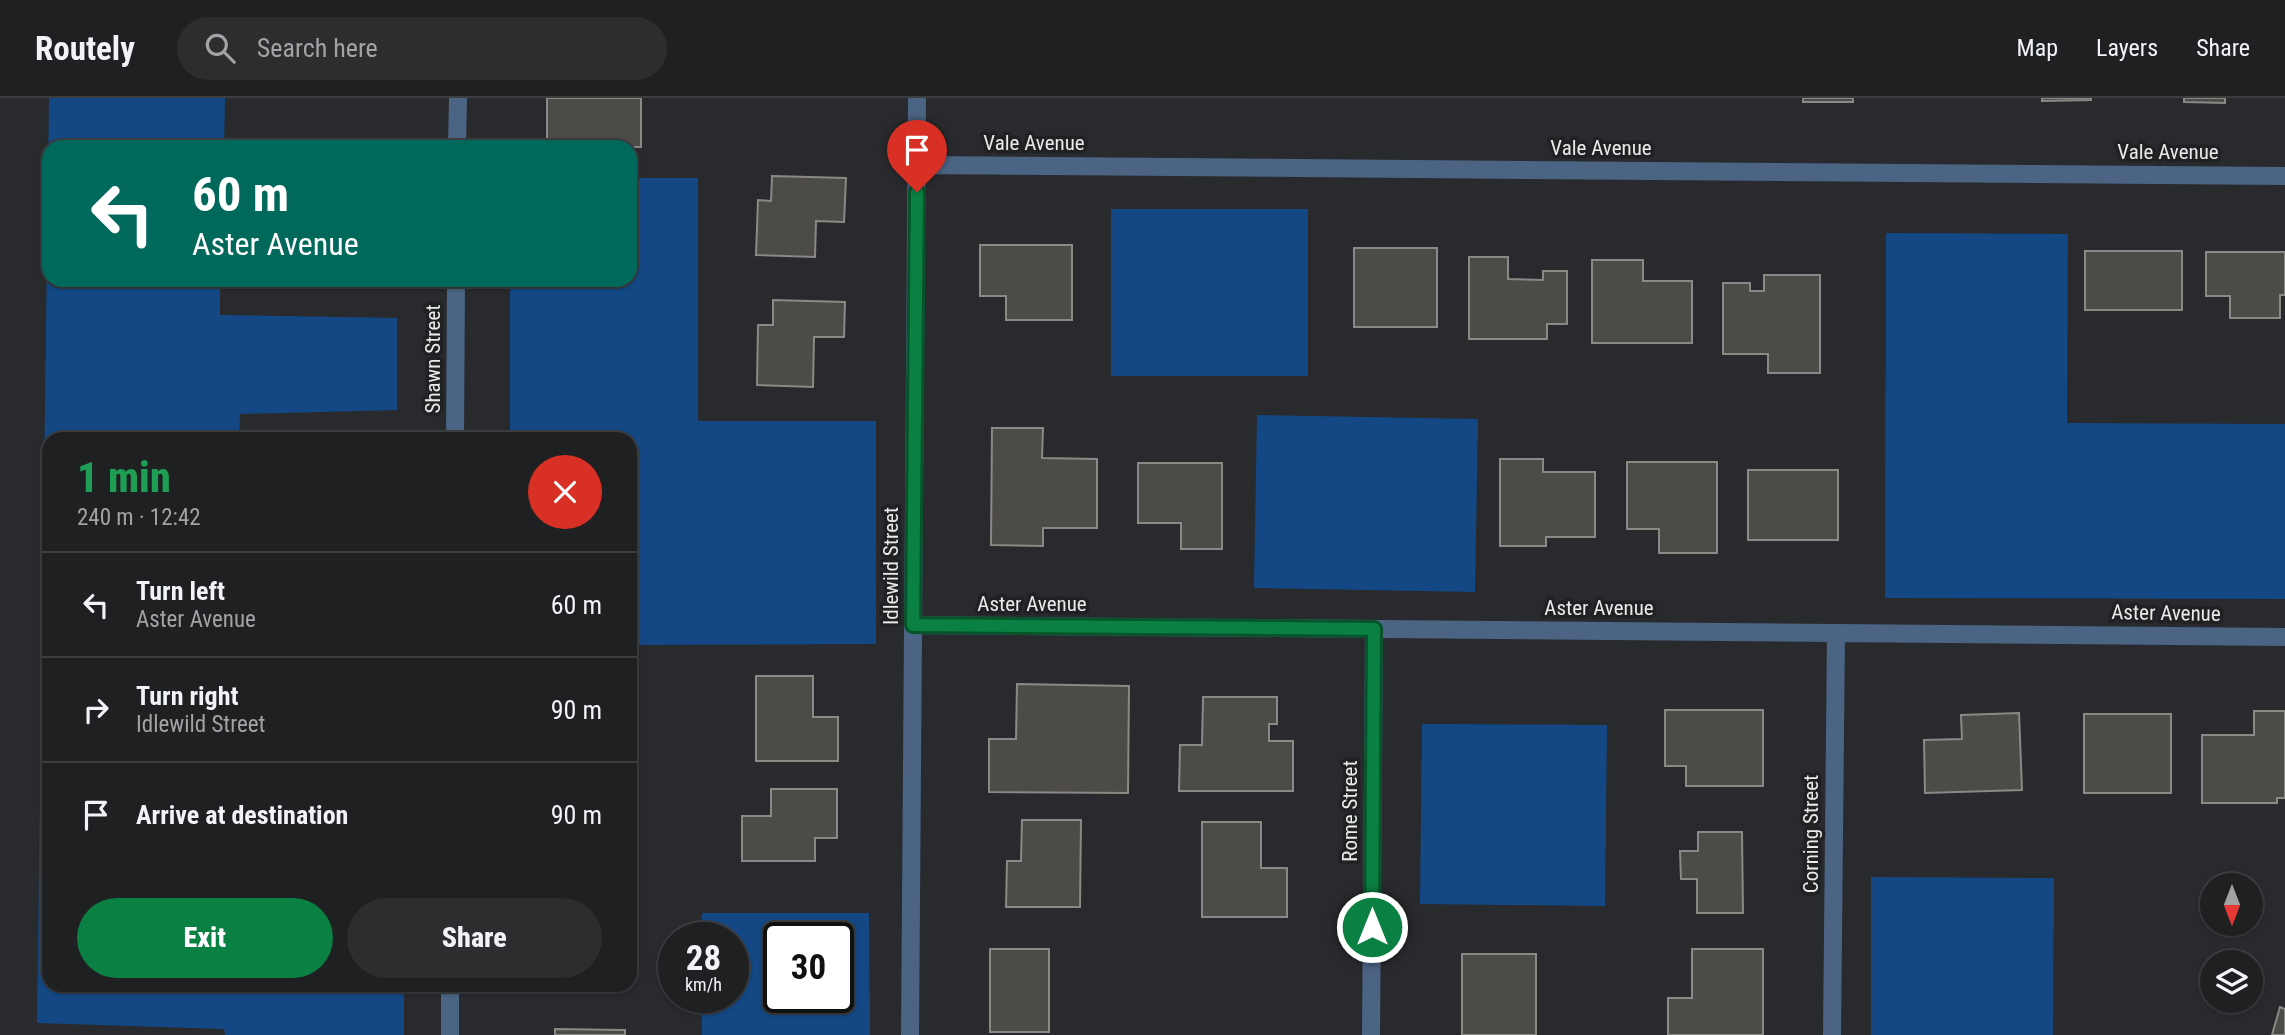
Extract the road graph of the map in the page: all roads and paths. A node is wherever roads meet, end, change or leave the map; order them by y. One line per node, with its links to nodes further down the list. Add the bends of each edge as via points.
1 (458, 98): 3 (street)
2 (917, 98): 4 (street, Idlewild Street)
3 (457, 140)
4 (917, 164): 5 (street, Vale Avenue); 8 (street, Idlewild Street)
5 (2285, 176)
6 (456, 287): 7 (street, Shawn Street)
7 (455, 432)
8 (913, 625): 9 (street, Aster Avenue); 14 (street, Idlewild Street)
9 (1374, 629): 10 (street, Aster Avenue); 15 (street, Rome Street)
10 (1836, 632): 11 (street, Aster Avenue); 16 (street, Corning Street)
11 (2285, 636)
12 (450, 992): 13 (street)
13 (450, 1035)
14 (910, 1035)
15 (1371, 1035)
16 (1832, 1035)

